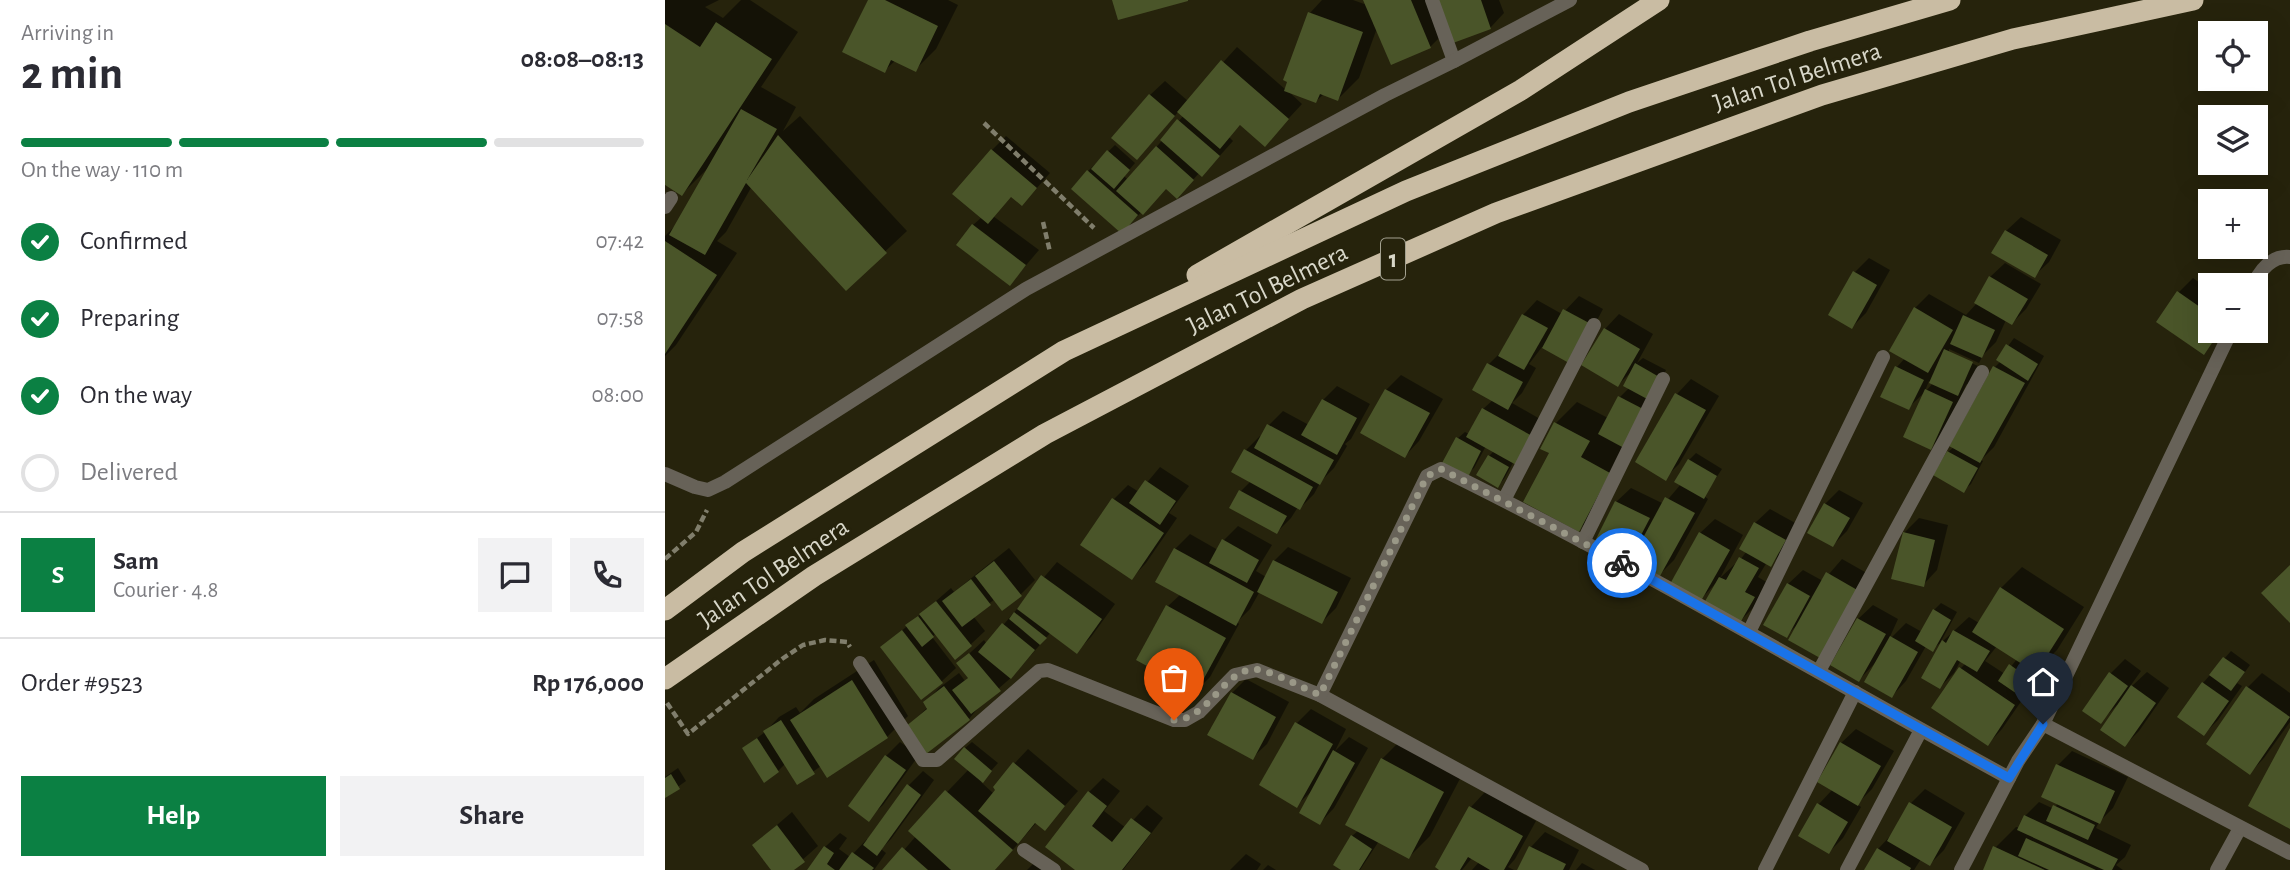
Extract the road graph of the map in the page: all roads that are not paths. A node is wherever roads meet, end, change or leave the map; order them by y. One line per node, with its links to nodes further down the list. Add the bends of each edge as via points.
1 (1432, 0): 6 (street)
2 (1570, 0): 6 (street)
3 (1659, 0): 11 (highway, via 1521,90)
4 (1950, 0): 11 (highway, Jalan Tol Belmera / 1, via 1629,102 1406,191)
5 (2193, 0): 22 (highway, Jalan Tol Belmera / 1, via 2013,39 1822,95 1448,234 1302,299 1045,434 814,576)
6 (1454, 61): 15 (street, via 1026,289 725,482 708,490)
7 (2290, 257): 8 (street, via 2282,256)
8 (2262, 273)
9 (1594, 326): 16 (street)
10 (2225, 343): 25 (street)
11 (1064, 351): 18 (highway, Jalan Tol Belmera / 1, via 743,552)
12 (1883, 357): 19 (street)
13 (1982, 372): 21 (street)
14 (1663, 379): 17 (street)
15 (665, 474)
16 (1504, 500): 17 (street); 24 (street, via 1441,469 1427,476)
17 (1583, 542): 19 (street)
18 (665, 610)
19 (1749, 632): 21 (street)
20 (860, 663): 24 (street, via 923,760 937,760 946,754 1039,671 1048,670 1174,720 1199,712 1235,675 1257,670)
21 (1819, 671): 23 (street)
22 (665, 679)
23 (1855, 692): 26 (street); 33 (street)
24 (1320, 695): 32 (street)
25 (2043, 724): 27 (street); 28 (street)
26 (1921, 730): 27 (street); 34 (street)
27 (2009, 778): 35 (street)
28 (2240, 828): 30 (street); 36 (street)
29 (1024, 850): 31 (street)
30 (2290, 853)
31 (1054, 870)
32 (1642, 870)
33 (1765, 870)
34 (1847, 870)
35 (1961, 870)
36 (2217, 870)

